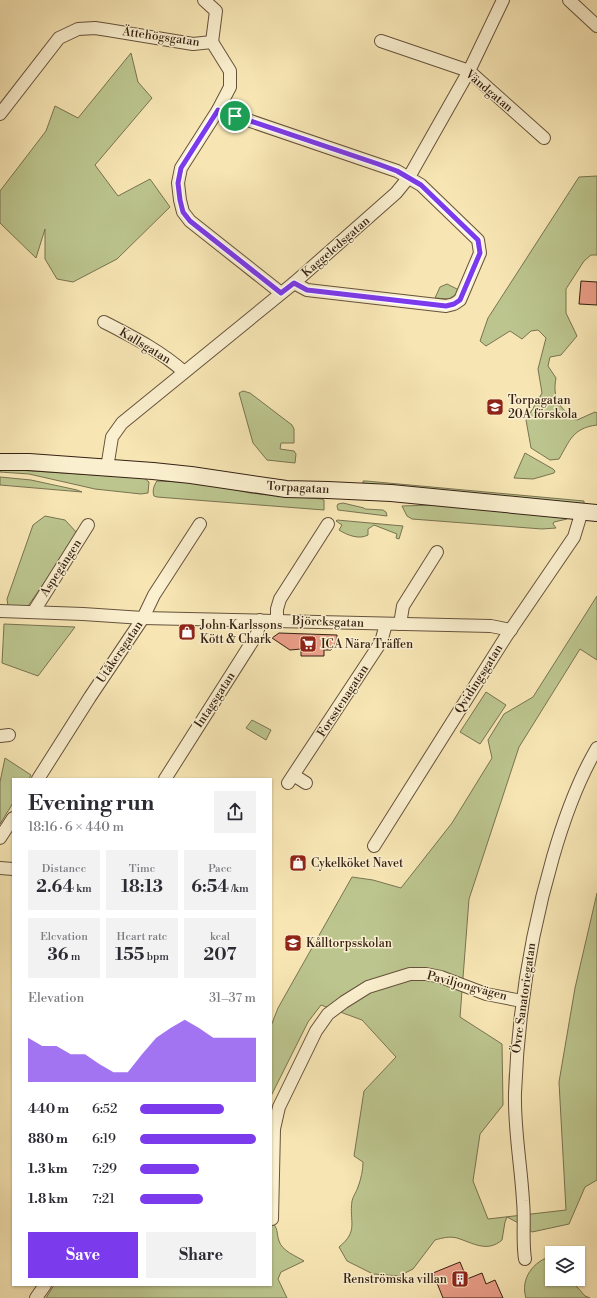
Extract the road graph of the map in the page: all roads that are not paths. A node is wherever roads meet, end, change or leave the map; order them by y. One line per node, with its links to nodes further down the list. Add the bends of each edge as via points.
1 (204, 0): 6 (street, via 216,12)
2 (503, 0): 7 (street, Kaggeledsgatan)
3 (568, 0): 4 (street)
4 (597, 26)
5 (381, 41): 7 (street, Vändgatan)
6 (212, 42): 8 (street, Ättehögsgatan, via 230,71 230,87); 9 (street, Ättehögsgatan, via 192,44 95,28 78,29 59,38)
7 (469, 71): 10 (street, Vändgatan); 11 (street, Kaggeledsgatan)
8 (218, 110): 11 (street, via 378,164); 13 (street, Ättehögsgatan, via 181,168 178,183 183,212 190,221)
9 (0, 114)
10 (544, 138)
11 (409, 177): 12 (street, Kaggeledsgatan, via 396,193); 12 (street, via 421,185 478,240 480,253 460,300 446,306 307,290)
12 (294, 283): 13 (street, Kaggeledsgatan)
13 (281, 293): 15 (street, Kaggeledsgatan)
14 (104, 322): 15 (street, Kallsgatan, via 175,363)
15 (184, 372): 17 (street, Kaggeledsgatan, via 122,423 112,437)
16 (0, 462): 17 (street, Torpagatan)
17 (107, 468): 18 (street, Torpagatan, via 191,475 286,489 391,494)
18 (590, 512): 30 (street, Qvidingsgatan)
19 (200, 524): 25 (street, Utåkersgatan, via 154,595)
20 (328, 524): 27 (street, via 280,599)
21 (88, 525): 24 (street, Aspegången)
22 (437, 552): 29 (street, via 403,606)
23 (0, 610): 24 (street, Björcksgatan)
24 (34, 611): 25 (street, Björcksgatan)
25 (143, 618): 26 (street, Björcksgatan); 32 (street, Utåkersgatan)
26 (260, 620): 27 (street, Björcksgatan); 33 (street, Intagsgatan, via 257,634)
27 (277, 621): 28 (street, Björcksgatan)
28 (386, 624): 29 (street, Björcksgatan); 34 (street, Forsstenagatan, via 381,642 292,780)
29 (400, 624): 30 (street, Björcksgatan, via 491,626)
30 (511, 630): 37 (street, Qvidingsgatan)
31 (597, 748): 40 (street, Övre Sanatoriegatan, via 579,783 562,827 541,899)
32 (39, 778)
33 (166, 778)
34 (306, 783)
35 (12, 820): 36 (street)
36 (0, 838)
37 (374, 846)
38 (0, 868): 39 (street)
39 (12, 869)
40 (522, 1001): 41 (street, Paviljongvägen, via 486,994 442,977 410,974 368,987 328,1014 316,1031 280,1107 274,1129); 42 (street, Övre Sanatoriegatan, via 515,1094 523,1201 522,1243)
41 (272, 1219)
42 (525, 1259)
43 (44, 1286): 44 (street)
44 (36, 1298)

